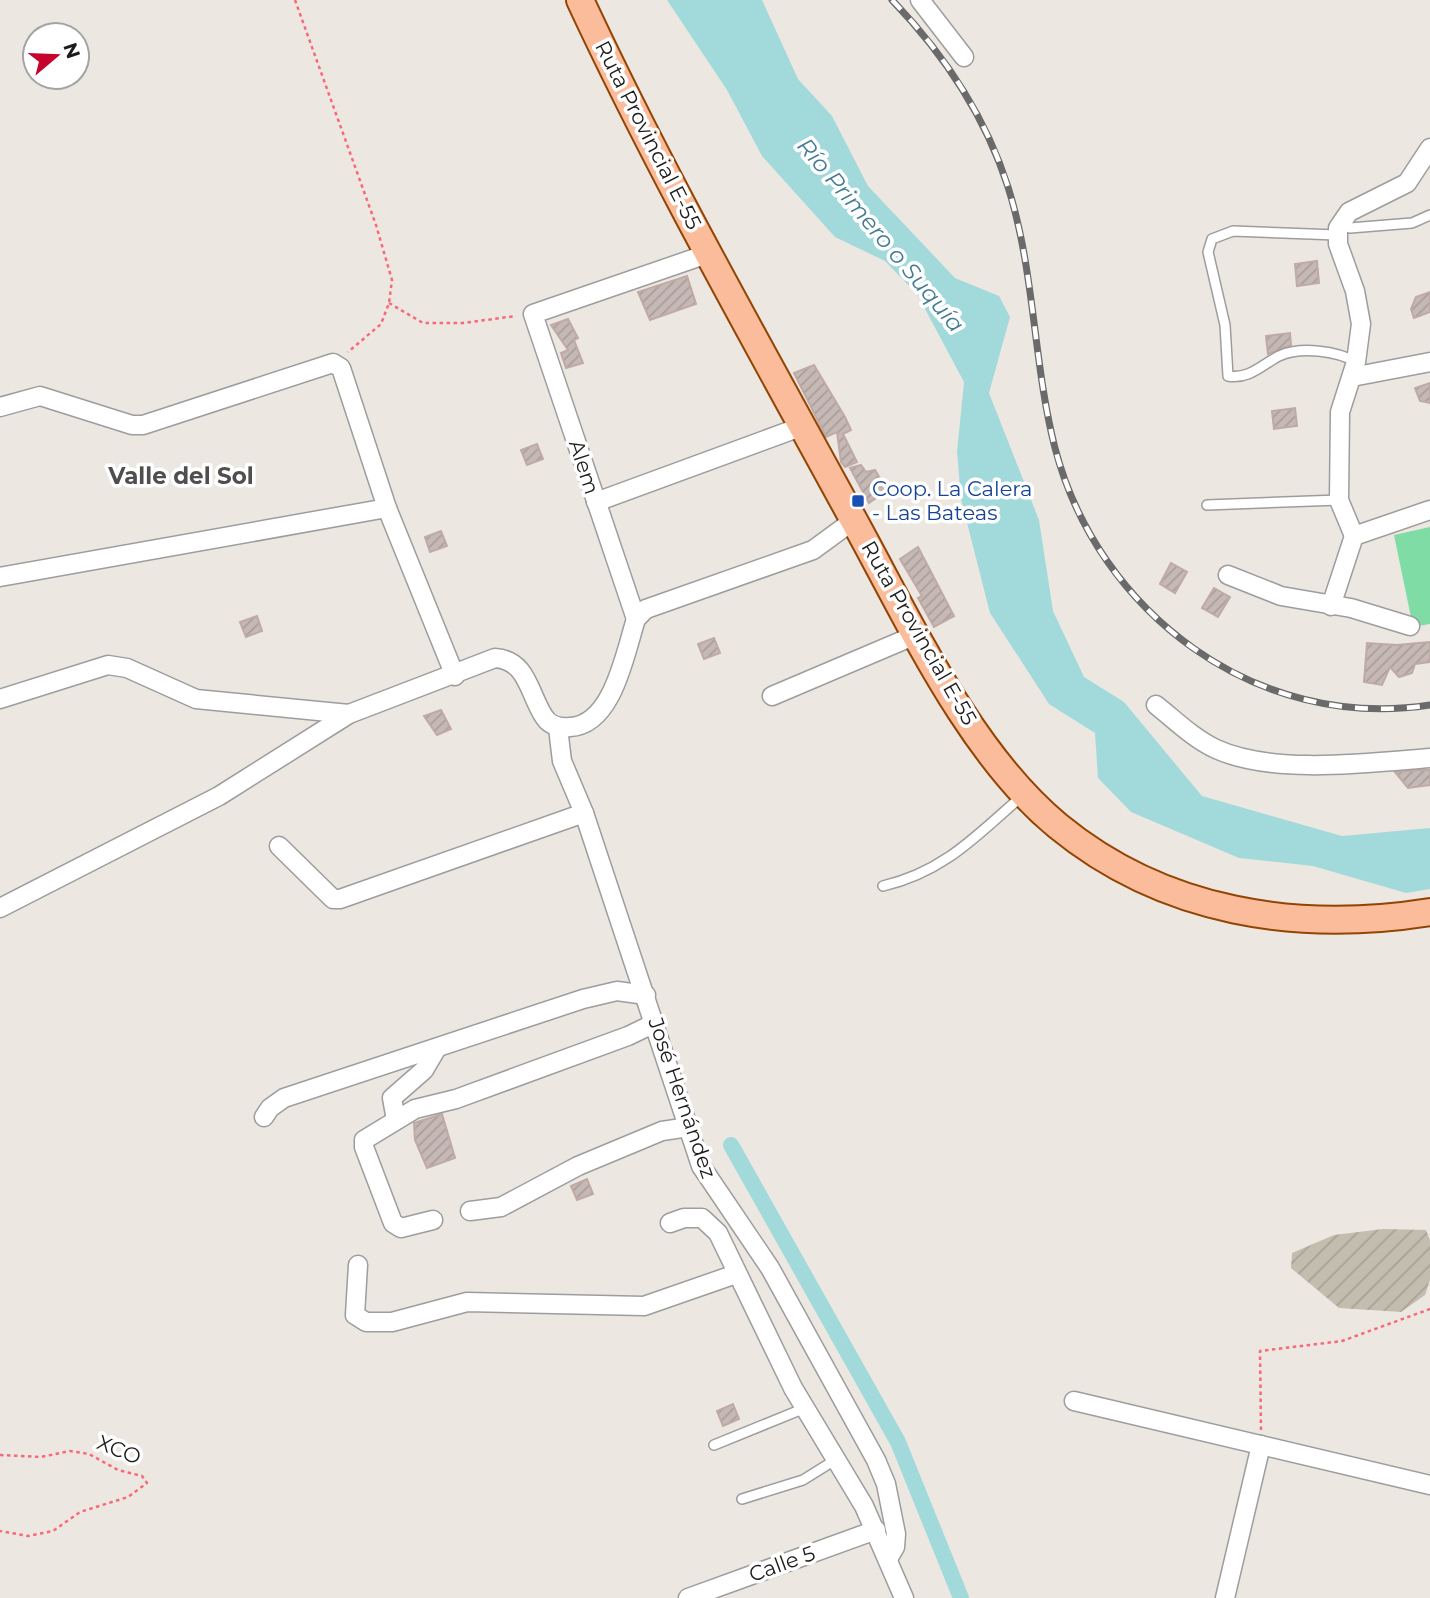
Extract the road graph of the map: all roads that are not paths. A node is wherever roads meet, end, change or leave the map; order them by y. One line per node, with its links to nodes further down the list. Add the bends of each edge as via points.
1 (580, 0): 7 (main road, Ruta Provincial E-55)
2 (920, 0): 3 (street)
3 (964, 57)
4 (1430, 148): 6 (street, via 1407,183 1349,212)
5 (1430, 215): 6 (lane, via 1412,223)
6 (1338, 230): 9 (street, via 1360,309); 9 (lane, via 1233,231 1212,239 1208,252 1225,325 1226,371 1233,377 1259,371 1293,353 1335,352)
7 (710, 253): 11 (main road, Ruta Provincial E-55); 13 (street, Alem, via 533,314)
8 (1430, 362): 9 (street)
9 (1354, 370): 12 (street, via 1340,412)
10 (0, 407): 15 (street, via 40,396 143,425 333,363 341,368)
11 (803, 426): 13 (street); 17 (main road, Ruta Provincial E-55)
12 (1339, 500): 14 (lane); 18 (street)
13 (596, 502): 22 (street, Alem)
14 (1207, 505)
15 (387, 508): 20 (street); 25 (street)
16 (1430, 510): 18 (street)
17 (854, 520): 22 (street, via 813,550 646,608); 24 (main road, Ruta Provincial E-55)
18 (1354, 536): 21 (street)
19 (1228, 575): 21 (street, via 1281,596)
20 (0, 577)
21 (1331, 606): 23 (street)
22 (636, 619): 30 (street, via 603,709 591,721)
23 (1410, 626)
24 (918, 634): 26 (street); 32 (main road, Ruta Provincial E-55, via 972,727)
25 (456, 676): 29 (street); 30 (street, via 495,658 519,665 544,718)
26 (772, 696)
27 (0, 699): 29 (street, via 108,665 127,668 195,699)
28 (1156, 705): 31 (street, via 1214,749 1257,762 1295,765)
29 (349, 713): 36 (street, via 219,796)
30 (558, 728): 33 (street, José Hernández, via 562,761)
31 (1430, 758)
32 (1024, 794): 35 (lane, via 928,872); 37 (main road, Ruta Provincial E-55, via 1059,827 1126,872 1202,903 1317,921)
33 (584, 813): 34 (street, via 340,899 333,899); 38 (street, José Hernández)
34 (279, 846)
35 (883, 886)
36 (0, 908)
37 (1430, 912)
38 (646, 995): 39 (street, José Hernández); 40 (street, via 601,993)
39 (655, 1023): 42 (street, via 628,1037 415,1109); 43 (street, José Hernández)
40 (437, 1048): 41 (street, via 284,1098); 42 (street, via 424,1070 392,1098)
41 (264, 1117)
42 (396, 1120): 45 (street, via 364,1140 364,1147 393,1223 401,1228)
43 (689, 1127): 44 (street, via 662,1131 578,1166 512,1202); 57 (street, José Hernández, via 711,1184 770,1268 876,1460 896,1534)
44 (470, 1211)
45 (433, 1220)
46 (670, 1223): 48 (street, via 694,1217 710,1223)
47 (358, 1265): 48 (street, via 355,1315 381,1323 467,1302 644,1306)
48 (736, 1274): 50 (street)
49 (1074, 1401): 52 (street)
50 (805, 1408): 51 (lane); 53 (street)
51 (714, 1445)
52 (1261, 1445): 54 (street); 60 (street)
53 (835, 1460): 55 (lane, via 803,1480); 56 (street)
54 (1430, 1485)
55 (742, 1499)
56 (876, 1531): 57 (street); 58 (street, Calle 5)
57 (888, 1559): 59 (street)
58 (688, 1598)
59 (904, 1598)
60 (1225, 1598)

